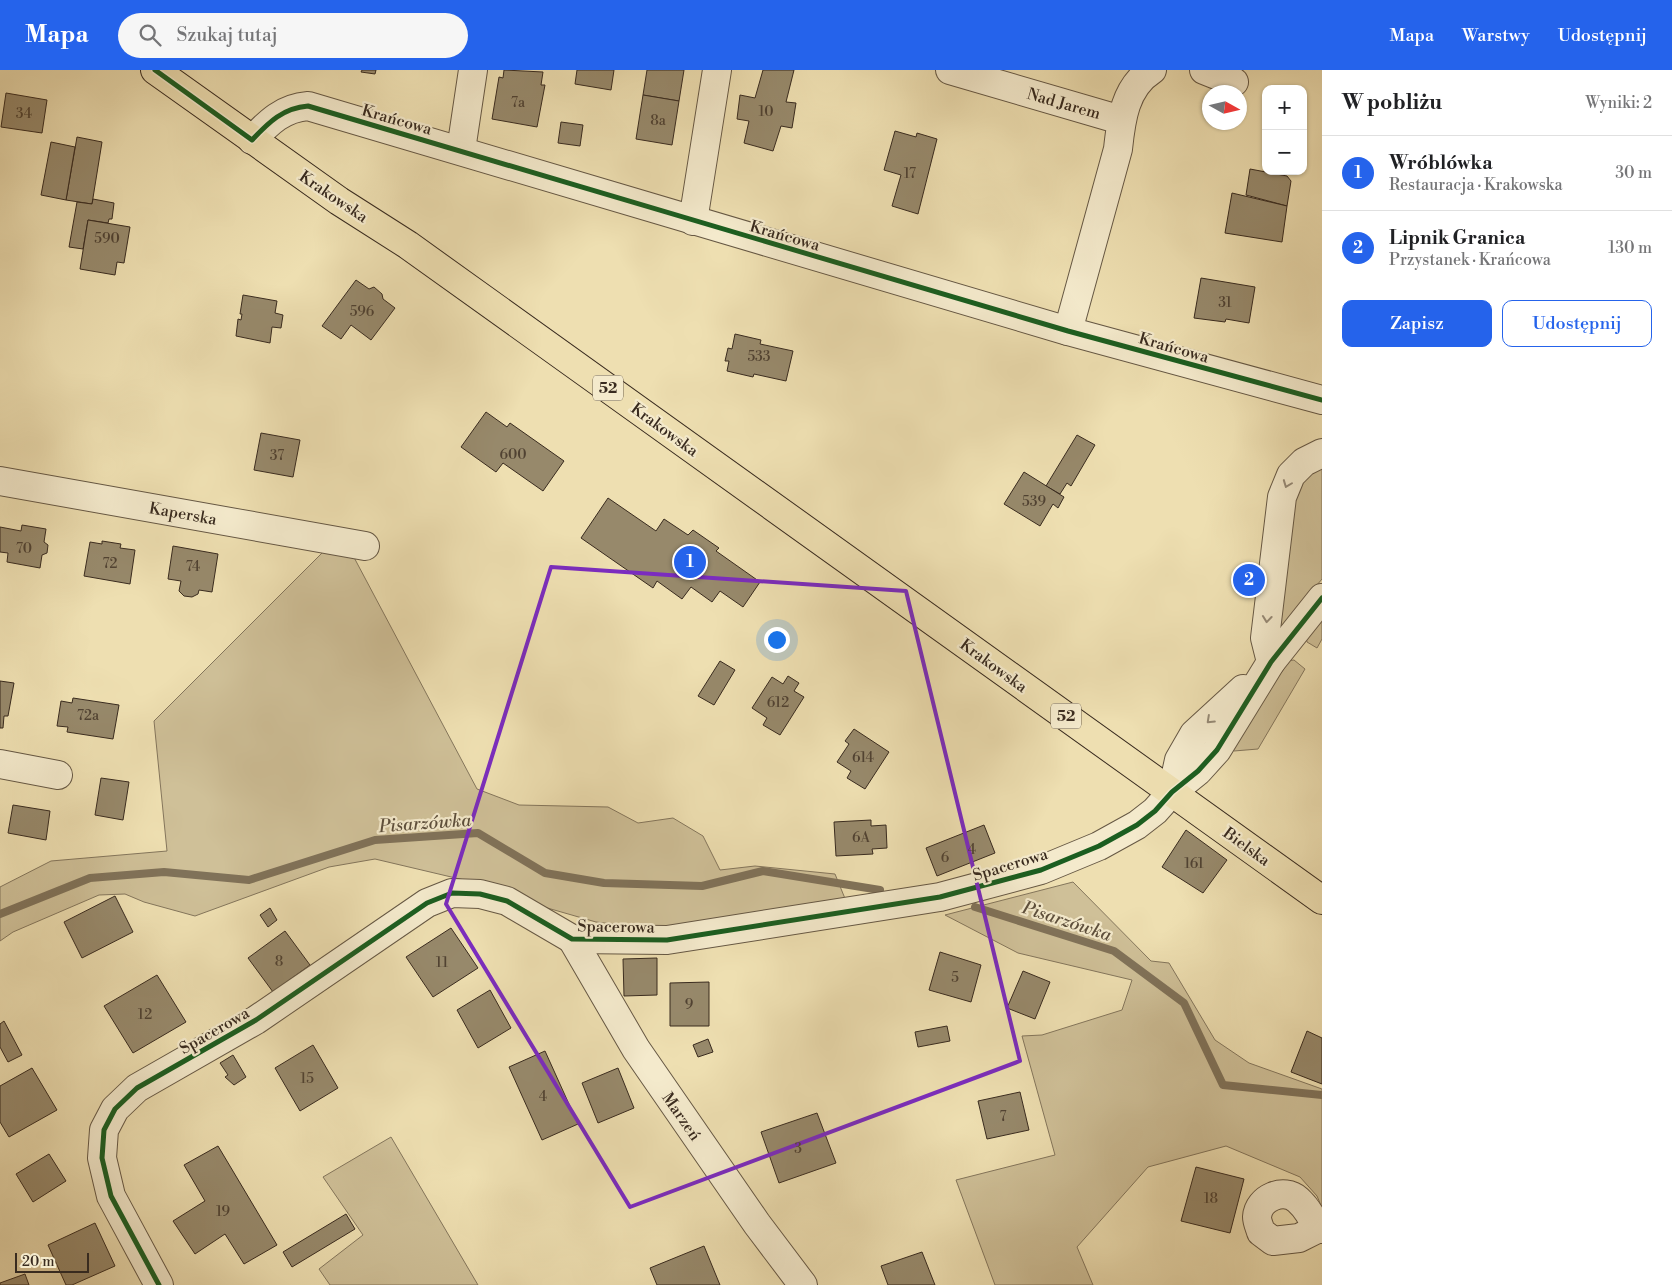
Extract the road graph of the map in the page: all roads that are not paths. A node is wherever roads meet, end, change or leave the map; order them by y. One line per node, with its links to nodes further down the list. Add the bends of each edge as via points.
1 (155, 70): 9 (main road, Krakowska / 52)
2 (474, 70): 10 (street)
3 (717, 70): 11 (street)
4 (950, 70): 8 (street, Nad Jarem)
5 (1152, 70): 8 (street, via 1142,77 1131,94)
6 (1204, 70): 7 (street)
7 (1234, 82)
8 (1121, 120): 12 (street, via 1118,149)
9 (252, 140): 10 (street, Krańcowa, via 281,113 293,107 308,106); 21 (main road, Krakowska / 52, via 408,245)
10 (461, 150): 11 (street, Krańcowa)
11 (693, 221): 12 (street, Krańcowa)
12 (1068, 330): 13 (street, Krańcowa)
13 (1322, 400)
14 (1322, 453): 18 (street, one-way to 18, via 1304,462 1291,475 1281,503 1265,638)
15 (0, 481): 16 (street, Kaperska)
16 (366, 546)
17 (1322, 598): 18 (street, Spacerowa)
18 (1271, 662): 21 (street, Spacerowa, via 1217,750)
19 (0, 764): 20 (street)
20 (58, 775)
21 (1172, 792): 22 (main road, Bielska / 52); 23 (street, Spacerowa, via 1137,825 1099,846 1041,870 940,897 668,940)
22 (1322, 900)
23 (572, 940): 24 (street, Spacerowa, via 507,901 480,894 452,893 427,902 256,1020 137,1088 116,1109 104,1130 102,1158 111,1196); 25 (street, Marzeń, via 636,1049)
24 (159, 1285)
25 (803, 1285)

